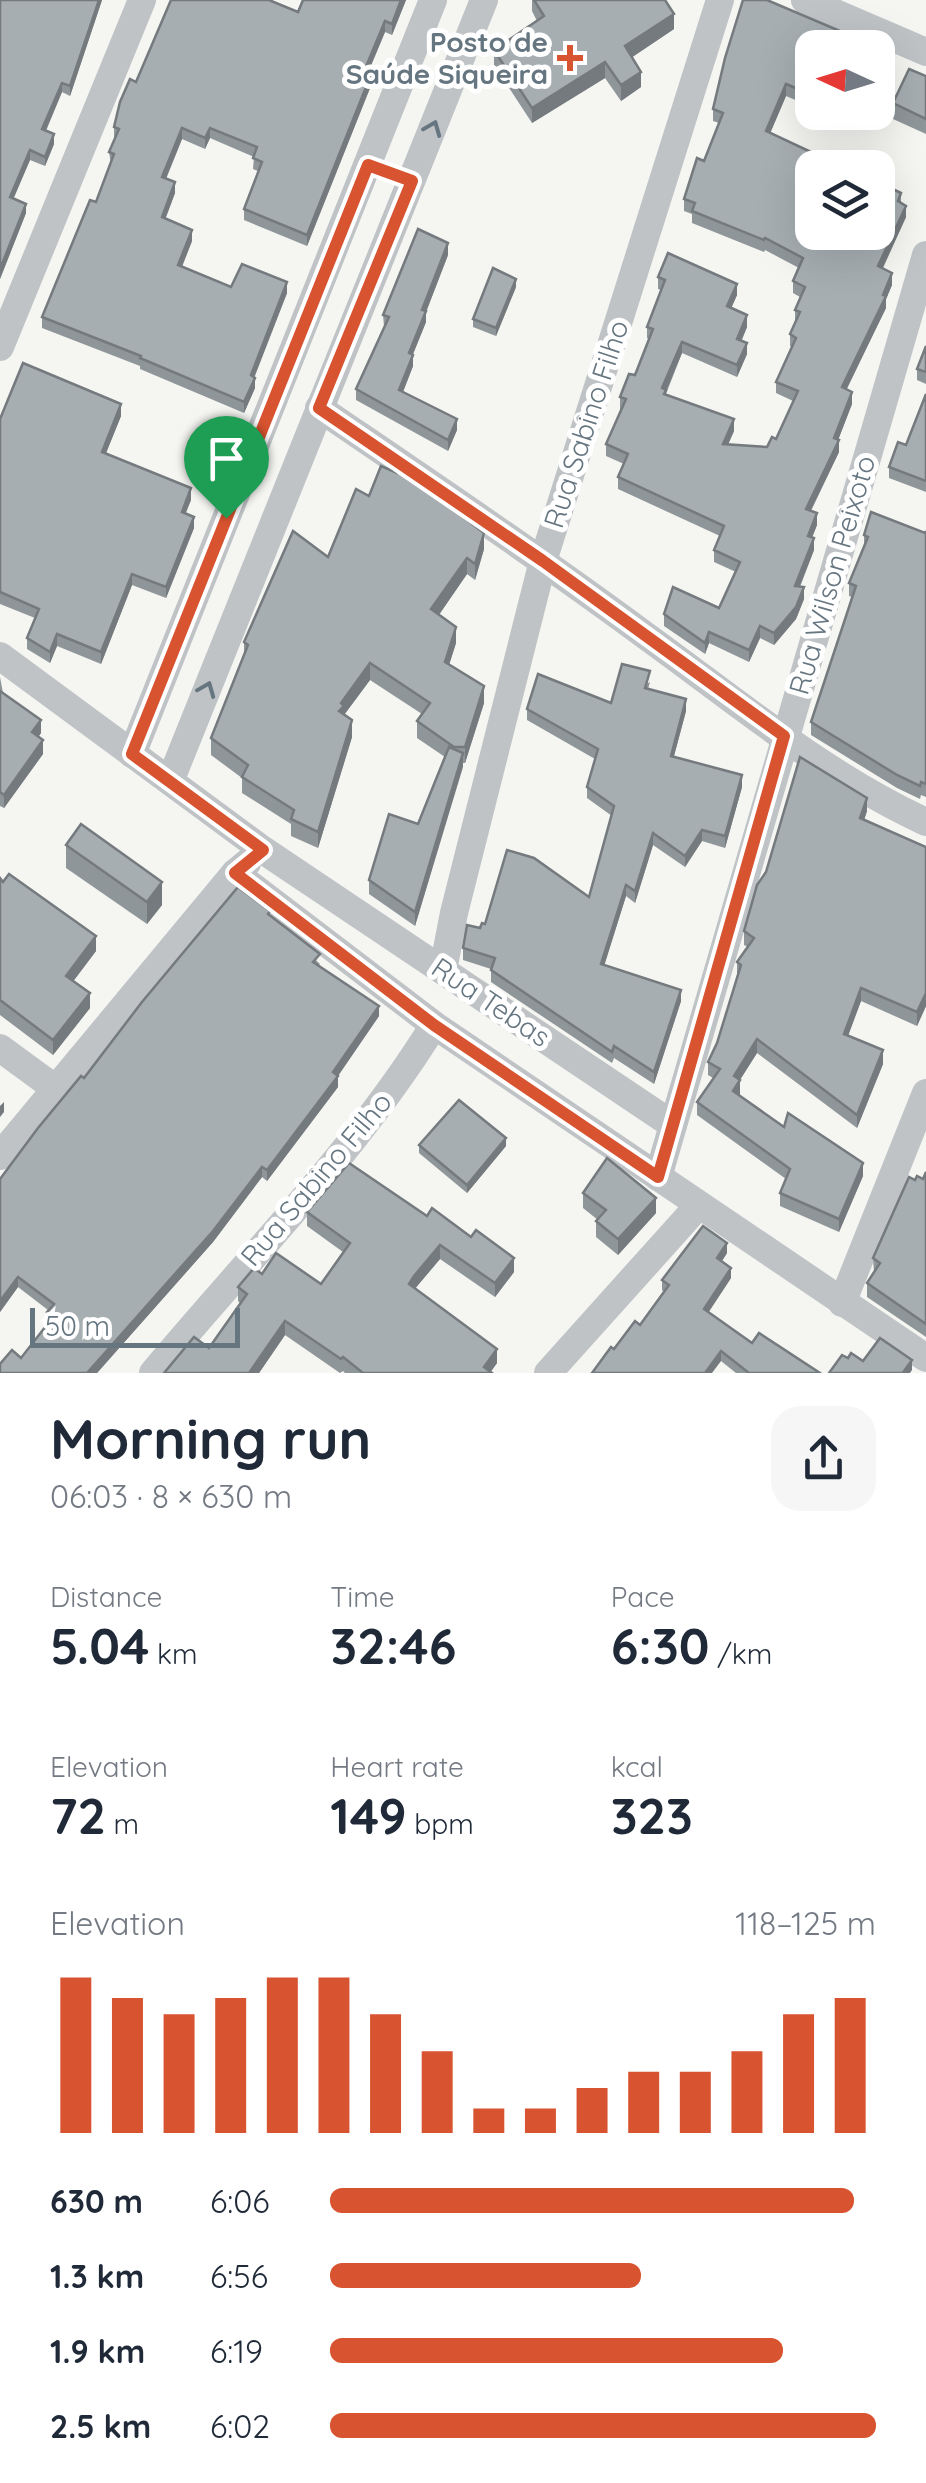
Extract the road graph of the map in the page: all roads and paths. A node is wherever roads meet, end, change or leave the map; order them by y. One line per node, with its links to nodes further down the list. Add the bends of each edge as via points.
1 (142, 0): 10 (street)
2 (433, 0): 7 (street)
3 (484, 0): 8 (street, one-way to 3)
4 (720, 0): 12 (street, Rua Sabino Filho)
5 (806, 0): 6 (street)
6 (926, 52)
7 (368, 165): 8 (street); 15 (street)
8 (412, 181): 11 (street)
9 (926, 255): 14 (street, Rua Wilson Peixoto)
10 (0, 347)
11 (319, 408): 12 (street); 16 (street, one-way to 11)
12 (543, 561): 14 (street); 20 (street, Rua Sabino Filho)
13 (0, 656): 15 (street, Rua Tebas)
14 (784, 736): 17 (street); 25 (street, Rua Wilson Peixoto)
15 (132, 754): 16 (street, Rua Tebas)
16 (171, 780): 18 (street, Rua Tebas)
17 (926, 822)
18 (263, 850): 19 (street); 20 (street, Rua Tebas)
19 (235, 873): 21 (street, Rua Tebas); 23 (street)
20 (443, 970): 25 (street, Rua Tebas)
21 (434, 1025): 27 (street, Rua Tebas); 31 (street, Rua Sabino Filho, via 358,1132)
22 (0, 1048): 23 (street)
23 (56, 1090): 26 (street)
24 (926, 1093): 29 (street)
25 (673, 1126): 27 (street)
26 (0, 1156)
27 (658, 1177): 28 (street, Rua Tebas)
28 (698, 1206): 29 (street, Rua Tebas); 32 (street)
29 (842, 1303): 30 (street, Rua Tebas)
30 (926, 1358)
31 (153, 1373)
32 (548, 1373)

